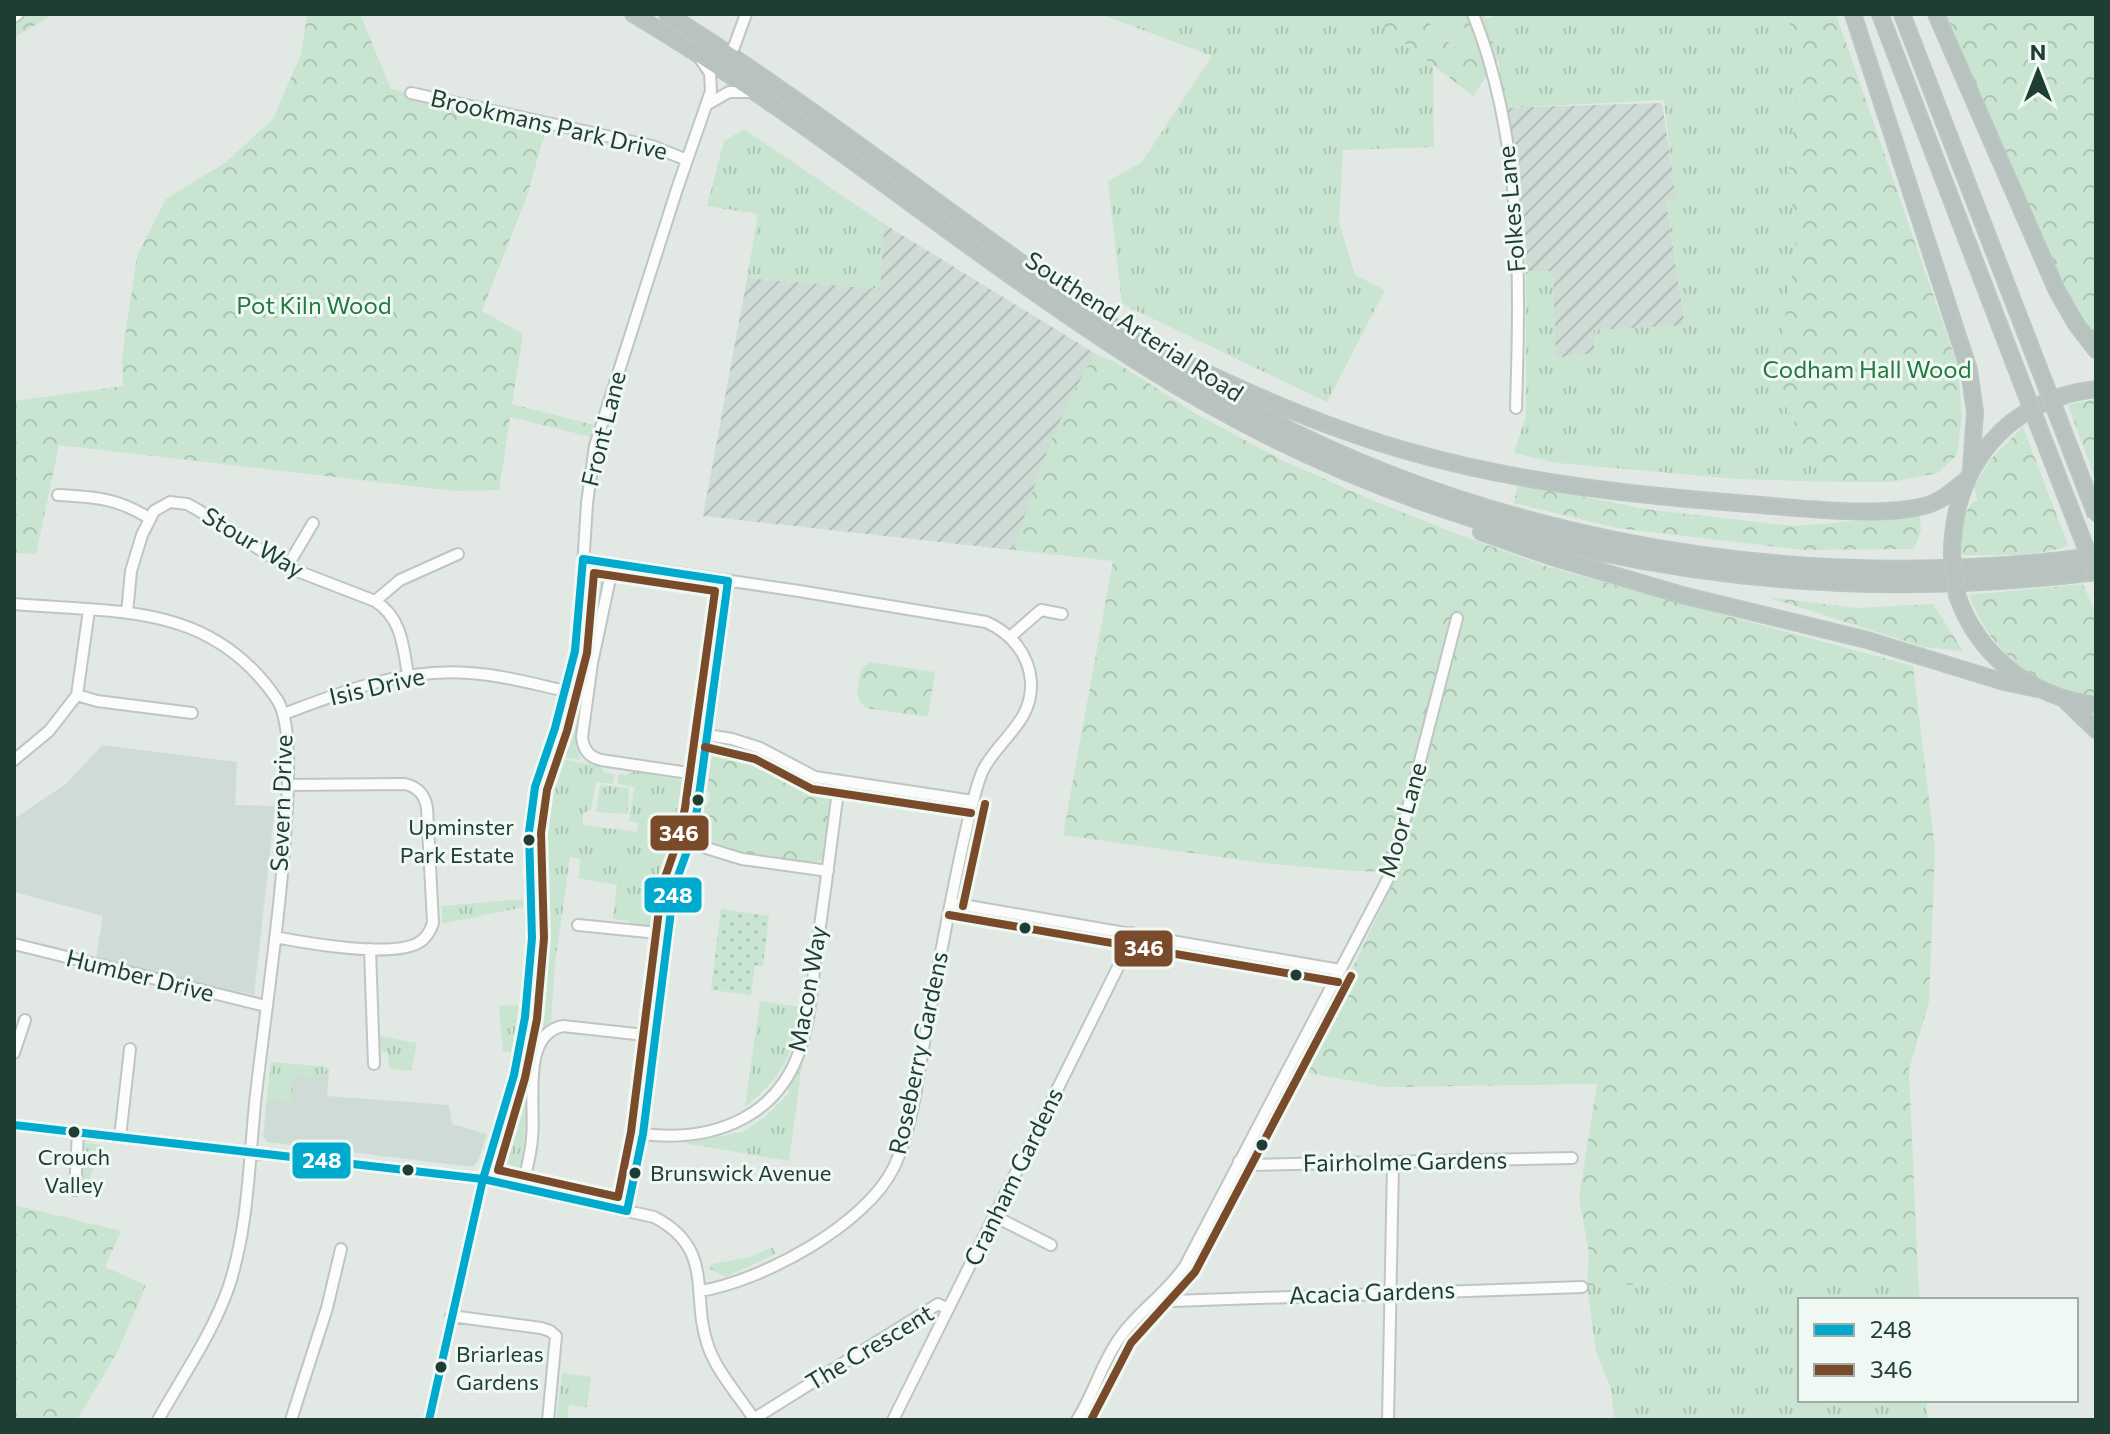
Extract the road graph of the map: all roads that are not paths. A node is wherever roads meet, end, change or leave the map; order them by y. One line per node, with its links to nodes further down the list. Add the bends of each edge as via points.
1 (633, 14): 9 (highway, Southend Arterial Road)
2 (667, 14): 10 (highway, Southend Arterial Road)
3 (746, 14): 10 (street)
4 (1473, 14): 18 (street, Folkes Lane, via 1486,47 1508,147 1517,219)
5 (1853, 14): 20 (highway, via 1969,370 1975,412)
6 (1880, 14): 30 (highway, bridge)
7 (1902, 14): 22 (highway, bridge)
8 (1936, 14): 16 (highway, via 2057,291)
9 (691, 50): 12 (highway, Southend Arterial Road); 13 (street, Front Lane, via 710,73)
10 (728, 54): 15 (highway, Southend Arterial Road)
11 (411, 93): 14 (street, Brookmans Park Drive, via 652,146)
12 (755, 93): 13 (street, via 729,92); 19 (highway, Southend Arterial Road, via 1099,337)
13 (707, 106): 14 (street, Front Lane)
14 (687, 160): 27 (street, Front Lane, via 595,446)
15 (1110, 323): 20 (highway, via 1221,380 1311,418 1405,451 1503,474 1603,489 1836,510 1929,505); 26 (highway, Southend Arterial Road, via 1190,375 1308,437 1420,484 1567,529 1701,555 1837,568 1974,567)
16 (2096, 350)
17 (2096, 389): 20 (highway, via 2034,406 2008,426)
18 (1516, 408)
19 (1220, 412): 30 (highway, Southend Arterial Road, via 1429,505 1518,533 1653,565 1789,582 1883,586); 40 (highway, via 1383,497 1552,557)
20 (1968, 475): 40 (highway, bridge, via 1954,518 1957,595 1987,650)
21 (58, 495): 23 (street, via 108,499)
22 (2096, 515)
23 (149, 518): 29 (street, Stour Way, via 161,505 187,504); 35 (street, via 133,562)
24 (313, 523): 29 (street)
25 (458, 554): 32 (street, via 400,580)
26 (2096, 556)
27 (583, 559): 28 (street); 41 (street, Front Lane, via 580,615)
28 (613, 564): 31 (street); 50 (street, via 592,663 584,746 601,760)
29 (287, 567): 32 (street, Stour Way)
30 (2096, 573)
31 (728, 581): 38 (street, via 986,622); 48 (street)
32 (375, 601): 39 (street, via 397,624)
33 (14, 604): 34 (street, Severn Drive)
34 (89, 610): 35 (street, Severn Drive); 42 (street)
35 (127, 613): 46 (street, Severn Drive, via 190,626 220,642 252,668)
36 (1062, 614): 38 (street, via 1041,610)
37 (1457, 618): 63 (street, Moor Lane, via 1391,873)
38 (1010, 637): 53 (street, Roseberry Gardens, via 1028,665 1030,699 1021,722 984,769)
39 (408, 675): 41 (street, Isis Drive, via 487,675); 46 (street, Isis Drive, via 343,691)
40 (2038, 689): 43 (highway)
41 (566, 691): 78 (street, Front Lane, via 535,787 529,832 532,938 525,1017)
42 (77, 695): 45 (street); 49 (street, via 49,731)
43 (2065, 700): 44 (highway); 47 (highway)
44 (2096, 705)
45 (192, 713)
46 (284, 714): 52 (street, Severn Drive)
47 (2096, 730)
48 (707, 735): 50 (street); 51 (street, via 745,742 800,771)
49 (14, 760)
50 (702, 775): 54 (street)
51 (839, 783): 53 (street); 55 (street, Macon Way)
52 (288, 785): 60 (street, Severn Drive); 62 (street, via 405,784 426,800 431,931 409,946)
53 (973, 801): 56 (street, Roseberry Gardens)
54 (690, 843): 55 (street, via 742,859); 59 (street, via 674,887)
55 (828, 871): 72 (street, Macon Way, via 806,1026 785,1081 757,1112 723,1129 684,1136)
56 (951, 903): 58 (street); 86 (street, Roseberry Gardens, via 908,1125 888,1177 837,1230 748,1278)
57 (578, 925): 59 (street)
58 (1132, 933): 63 (street); 82 (street, Cranham Gardens)
59 (668, 934): 66 (street)
60 (275, 937): 62 (street); 64 (street, Severn Drive)
61 (14, 944): 64 (street, Humber Drive)
62 (370, 949): 69 (street)
63 (1340, 970): 76 (street, Moor Lane)
64 (266, 1006): 74 (street, Severn Drive)
65 (25, 1020): 68 (street)
66 (654, 1036): 72 (street); 79 (street, via 563,1026 544,1034 537,1051 533,1136)
67 (130, 1049): 73 (street)
68 (14, 1053)
69 (374, 1064)
70 (14, 1125): 71 (street)
71 (78, 1132): 73 (street); 80 (street)
72 (643, 1134): 81 (street)
73 (120, 1137): 74 (street)
74 (250, 1152): 78 (street); 92 (street, Severn Drive, via 229,1286)
75 (1572, 1158): 77 (street, Fairholme Gardens)
76 (1239, 1161): 77 (street, Fairholme Gardens); 88 (street, Moor Lane, via 1185,1266)
77 (1393, 1164): 87 (street)
78 (483, 1179): 79 (street); 90 (street, Front Lane)
79 (522, 1188): 81 (street)
80 (75, 1190)
81 (627, 1211): 86 (street, via 654,1217 683,1238 694,1257)
82 (994, 1216): 83 (street); 89 (street, Cranham Gardens)
83 (1051, 1245)
84 (341, 1249): 93 (street)
85 (1582, 1287): 87 (street, Acacia Gardens)
86 (700, 1291): 91 (street, via 707,1344)
87 (1391, 1292): 88 (street, Acacia Gardens, via 1172,1301); 98 (street)
88 (1163, 1295): 97 (street, Moor Lane, via 1118,1339)
89 (948, 1309): 91 (street, The Crescent, via 938,1304); 96 (street, Cranham Gardens)
90 (451, 1316): 94 (street, Front Lane); 95 (street, via 541,1328 556,1336)
91 (753, 1419)
92 (158, 1420)
93 (291, 1420)
94 (429, 1420)
95 (548, 1420)
96 (893, 1420)
97 (1077, 1420)
98 (1388, 1420)

